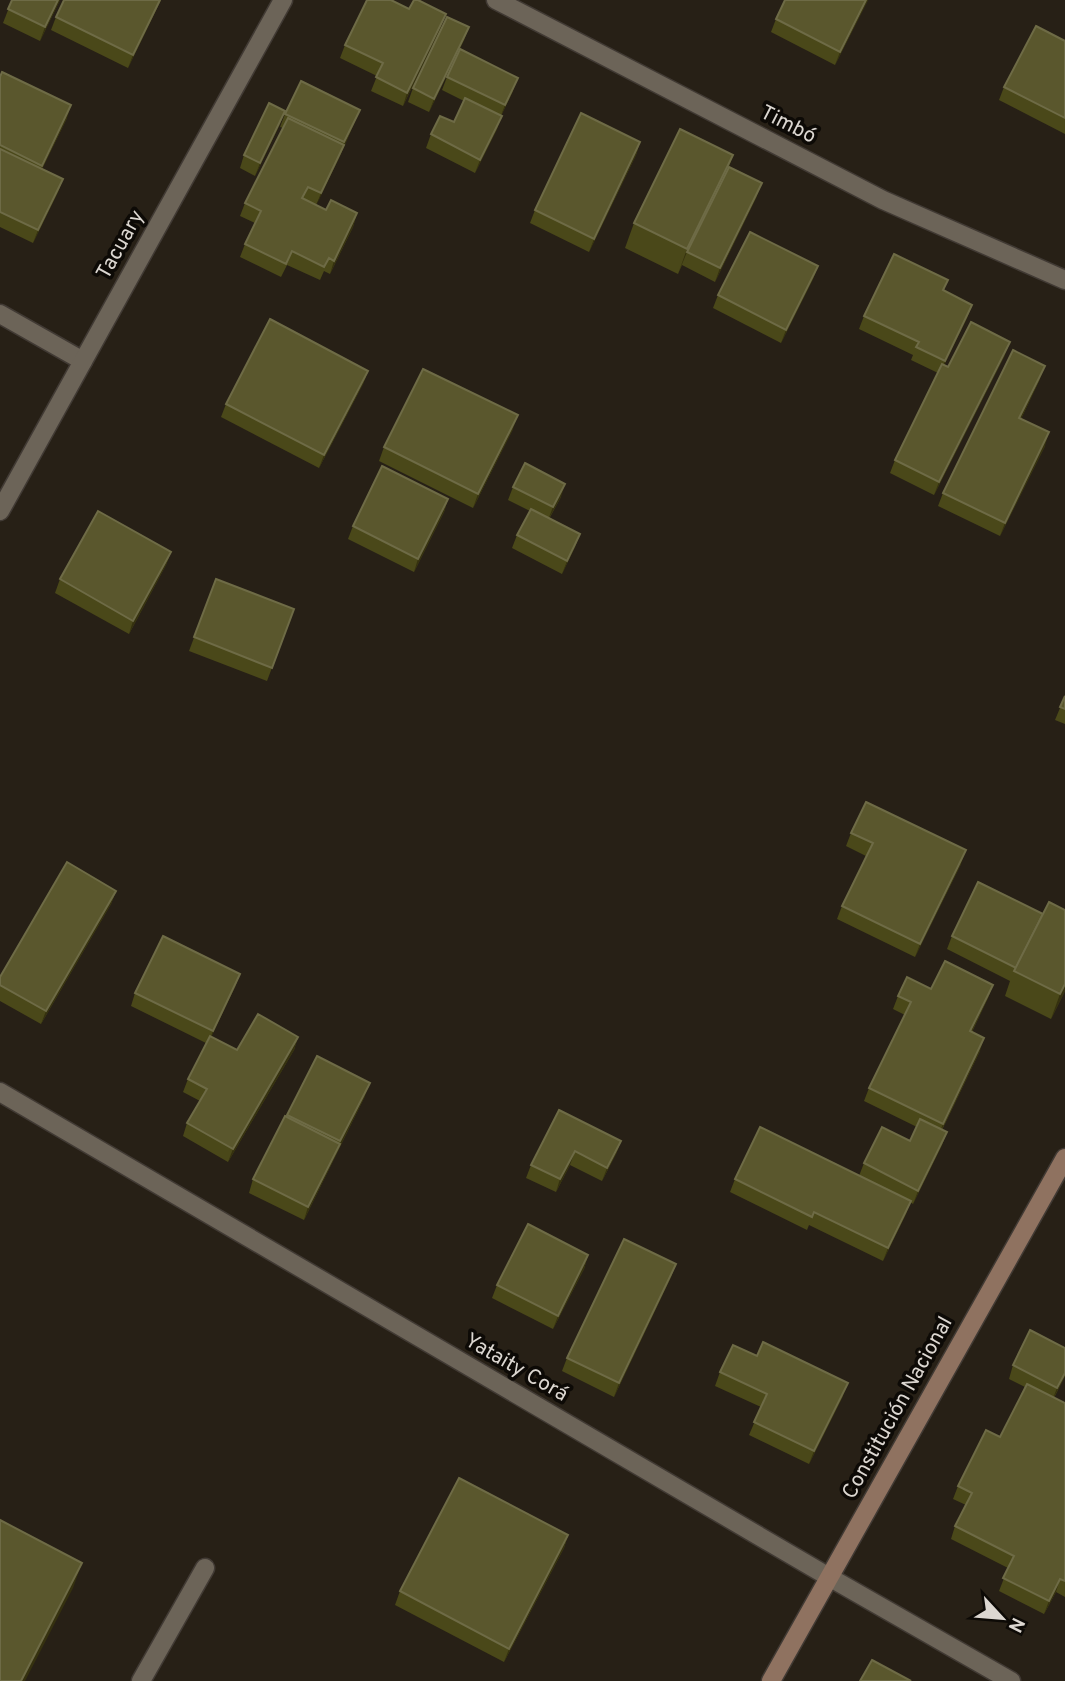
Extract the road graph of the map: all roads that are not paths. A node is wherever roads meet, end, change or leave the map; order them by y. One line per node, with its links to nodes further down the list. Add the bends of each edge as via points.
1 (283, 0): 5 (street, Tacuary)
2 (496, 0): 3 (street, Timbó, via 883,200)
3 (1065, 280)
4 (0, 314): 5 (street)
5 (83, 360): 6 (street, Tacuary)
6 (0, 511)
7 (0, 1092): 10 (street, Yataity Corá)
8 (1065, 1158): 10 (street, Constitución Nacional)
9 (205, 1568): 11 (street)
10 (829, 1577): 12 (street, Constitución Nacional); 13 (street, Yataity Corá)
11 (141, 1681)
12 (771, 1681)
13 (1011, 1681)

